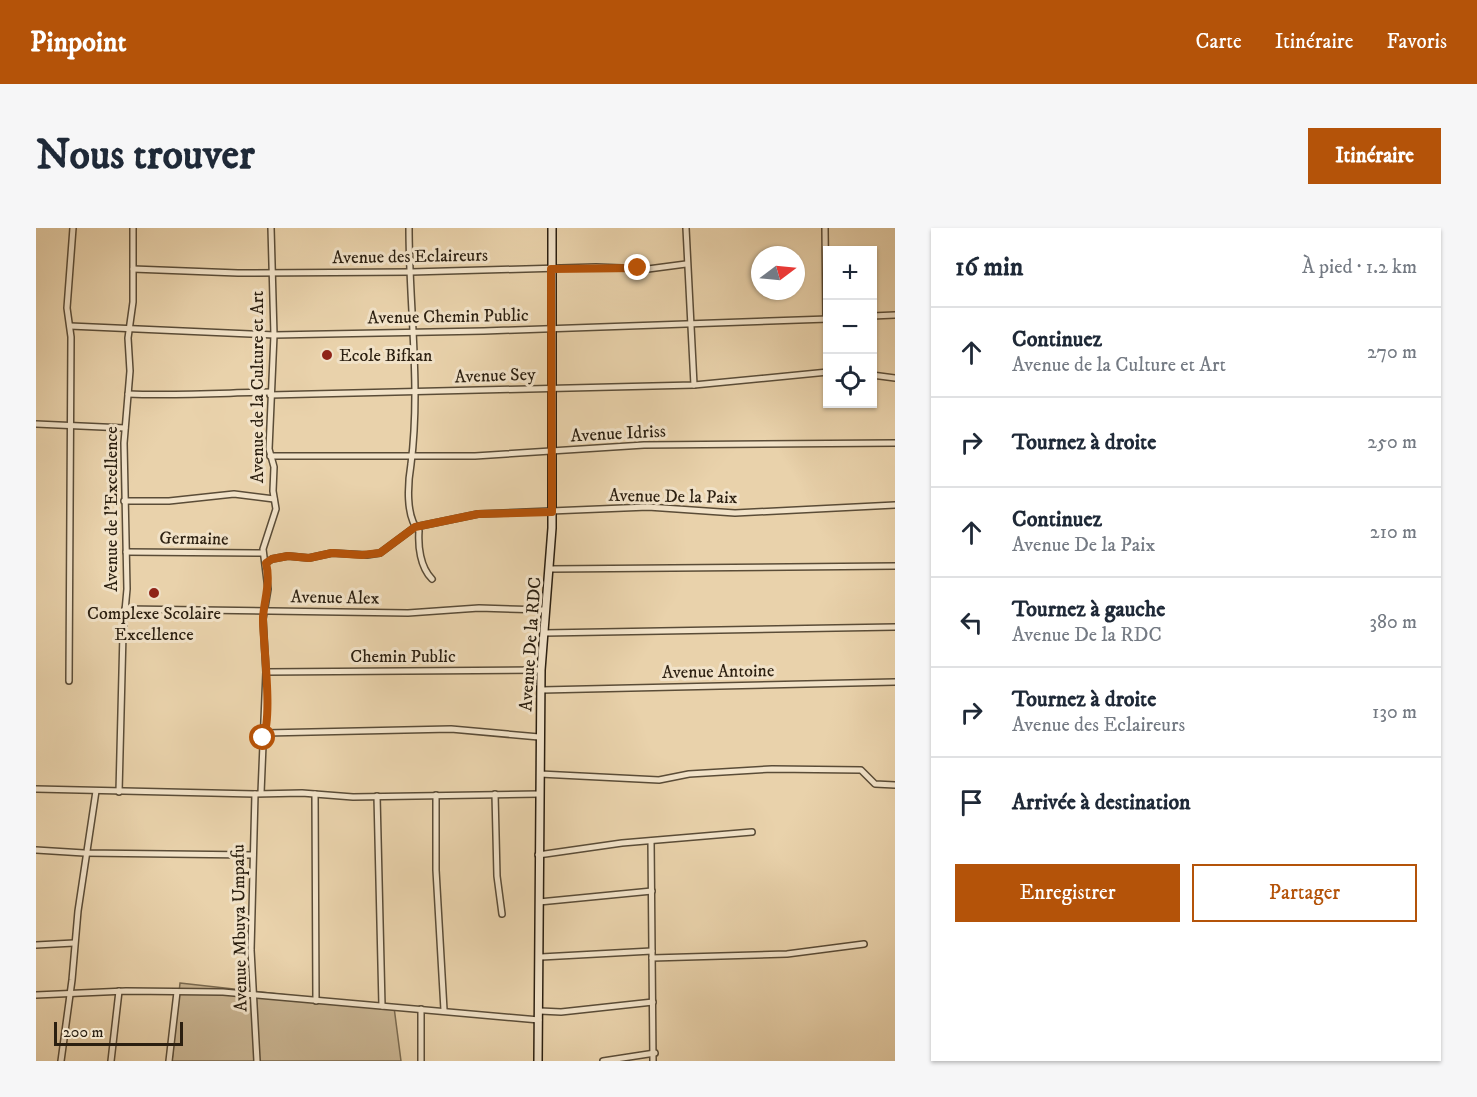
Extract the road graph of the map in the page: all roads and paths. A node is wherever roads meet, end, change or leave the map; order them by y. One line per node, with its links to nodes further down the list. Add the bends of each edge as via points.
1 (73, 228): 18 (street, via 67,308)
2 (133, 228): 9 (street, Avenue de l'Excellence)
3 (271, 228): 12 (street, Avenue de la Culture et Art)
4 (409, 228): 11 (street)
5 (552, 228): 10 (street, Avenue De la RDC)
6 (686, 228): 8 (street)
7 (825, 228): 13 (street)
8 (686, 264): 10 (street, Avenue des Eclaireurs, via 648,269); 17 (street)
9 (133, 269): 12 (street, Avenue des Eclaireurs); 20 (street, Avenue de l'Excellence)
10 (551, 269): 11 (street, Avenue des Eclaireurs); 19 (street, Avenue De la RDC)
11 (411, 272): 12 (street, Avenue des Eclaireurs); 21 (street)
12 (271, 273): 22 (street, Avenue de la Culture et Art)
13 (827, 300)
14 (895, 315): 15 (street)
15 (877, 316)
16 (823, 319): 17 (street, Avenue Chemin Public)
17 (692, 323): 19 (street, Avenue Chemin Public); 26 (street)
18 (70, 326): 20 (street, Avenue Chemin Public); 32 (street)
19 (552, 328): 21 (street, Avenue Chemin Public); 27 (street, Avenue De la RDC)
20 (129, 330): 22 (street, Avenue Chemin Public); 30 (street, Avenue de l'Excellence)
21 (414, 332): 22 (street, Avenue Chemin Public); 29 (street)
22 (274, 335): 28 (street, Avenue de la Culture et Art)
23 (823, 372): 26 (street, Avenue Sey)
24 (877, 376): 25 (street)
25 (895, 378)
26 (694, 385): 27 (street, Avenue Sey)
27 (552, 388): 29 (street, Avenue Sey); 35 (street, Avenue De la RDC)
28 (270, 393): 29 (street, Avenue Sey); 30 (street, Avenue Sey); 37 (street, Avenue de la Culture et Art)
29 (414, 393): 36 (street)
30 (128, 394): 33 (street, Avenue de l'Excellence)
31 (36, 424): 32 (street)
32 (68, 426): 33 (street); 56 (street)
33 (125, 428): 39 (street, Avenue de l'Excellence)
34 (895, 443): 35 (street, Avenue Idriss, via 644,445)
35 (551, 451): 36 (street, Avenue Idriss); 41 (street, Avenue De la RDC)
36 (412, 455): 37 (street, Avenue Idriss); 42 (street, via 411,520)
37 (270, 456): 38 (street, Avenue de la Culture et Art)
38 (274, 499): 39 (street, via 234,494); 44 (street, Avenue de la Culture et Art, via 276,513 265,535)
39 (123, 501): 43 (street, Avenue de l'Excellence)
40 (895, 505): 41 (street, Avenue De la Paix, via 735,513 648,507)
41 (552, 512): 42 (street, Avenue De la Paix, via 478,514); 47 (street, Avenue De la RDC)
42 (415, 527): 45 (street, via 380,553 288,556); 48 (street, via 419,531 418,548)
43 (126, 552): 44 (street, Germaine); 49 (street, Avenue de l'Excellence)
44 (262, 553): 45 (street)
45 (266, 563): 51 (street)
46 (895, 566): 47 (street)
47 (550, 569): 50 (street, Avenue De la RDC)
48 (432, 579)
49 (125, 609): 51 (street, Avenue Alex); 65 (street, Avenue de l'Excellence)
50 (545, 610): 51 (street, Avenue Alex, via 479,608 408,614); 53 (street, Avenue De la RDC)
51 (265, 611): 55 (street)
52 (895, 627): 53 (street)
53 (544, 633): 54 (street, Avenue De la RDC)
54 (541, 670): 55 (street, Chemin Public); 58 (street, Avenue De la RDC)
55 (266, 672): 59 (street)
56 (69, 681)
57 (895, 682): 58 (street, Avenue Antoine)
58 (542, 690): 60 (street, Avenue De la RDC)
59 (265, 734): 60 (street, via 451,729); 66 (street)
60 (539, 737): 61 (street, Avenue De la RDC)
61 (540, 774): 62 (street, via 648,781 689,774 772,769 861,770 875,784); 69 (street, Avenue De la RDC)
62 (895, 785)
63 (36, 789): 64 (street)
64 (96, 791): 65 (street); 75 (street)
65 (119, 792): 66 (street)
66 (258, 794): 67 (street); 76 (street, Avenue Mbuya Umpafu)
67 (315, 794): 71 (street); 91 (street)
68 (495, 794): 69 (street); 70 (street); 80 (street)
69 (539, 794): 77 (street, Avenue De la RDC)
70 (436, 795): 71 (street); 95 (street)
71 (377, 796): 93 (street)
72 (752, 832): 73 (street)
73 (651, 841): 77 (street); 78 (street)
74 (36, 850): 75 (street)
75 (87, 853): 76 (street); 81 (street)
76 (253, 855): 90 (street, Avenue Mbuya Umpafu)
77 (538, 855): 79 (street, Avenue De la RDC)
78 (652, 891): 79 (street); 84 (street)
79 (539, 902): 85 (street, Avenue De la RDC)
80 (502, 914)
81 (74, 942): 83 (street); 87 (street)
82 (864, 944): 84 (street, via 787,954)
83 (36, 945)
84 (652, 955): 85 (street); 92 (street)
85 (541, 957): 96 (street, Avenue De la RDC)
86 (119, 991): 87 (street); 88 (street); 99 (street)
87 (70, 992): 89 (street); 98 (street)
88 (177, 992): 90 (street); 100 (street)
89 (36, 995)
90 (254, 996): 91 (street); 101 (street, Avenue Mbuya Umpafu)
91 (316, 1000): 93 (street)
92 (653, 1002): 96 (street); 97 (street)
93 (382, 1006): 94 (street)
94 (421, 1009): 95 (street); 102 (street)
95 (444, 1010): 96 (street)
96 (539, 1016): 103 (street, Avenue De la RDC)
97 (655, 1053): 104 (street); 105 (street)
98 (61, 1061)
99 (111, 1061)
100 (169, 1061)
101 (257, 1061)
102 (421, 1061)
103 (538, 1061)
104 (603, 1061)
105 (653, 1061)

